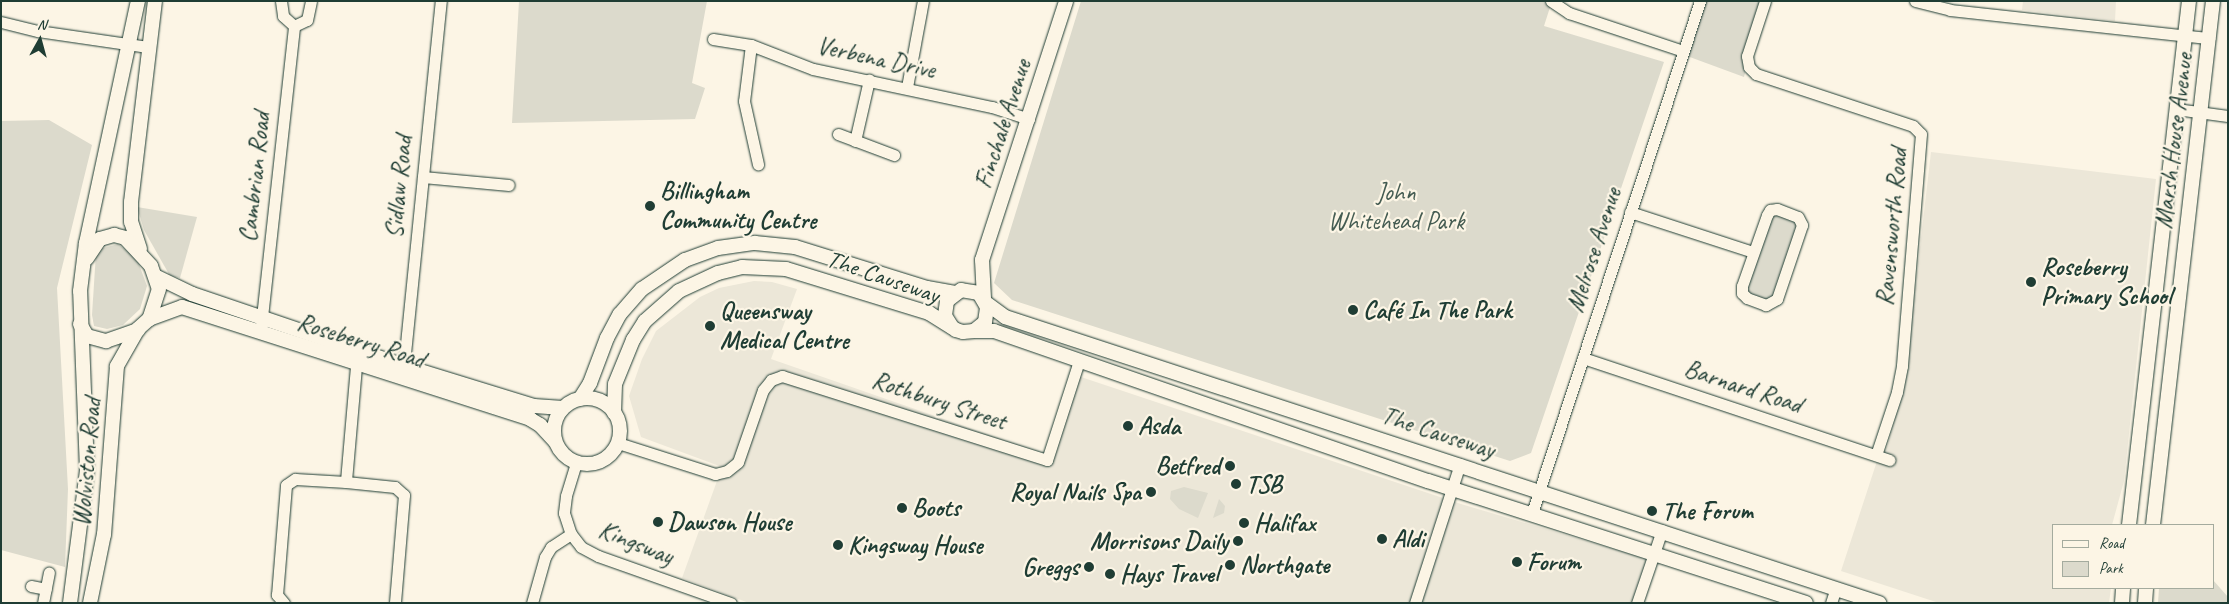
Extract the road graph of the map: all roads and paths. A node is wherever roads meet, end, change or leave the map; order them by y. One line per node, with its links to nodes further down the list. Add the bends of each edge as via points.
1 (138, 1): 20 (street, Wolviston Road)
2 (155, 1): 22 (street, Wolviston Road)
3 (281, 1): 16 (street, via 283,16)
4 (311, 1): 16 (street, via 307,20)
5 (441, 1): 34 (street, Sidlaw Road)
6 (923, 1): 25 (street)
7 (1066, 1): 29 (street, Finchale Avenue)
8 (1551, 1): 23 (street, via 1569,13)
9 (1700, 1): 23 (street, Melrose Avenue)
10 (1764, 1): 61 (street, Ravensworth Road, via 1747,56 1749,67 1756,74 1913,126 1921,134 1902,366)
11 (1914, 1): 14 (street)
12 (2189, 1): 17 (street, Marsh House Avenue)
13 (2213, 1): 18 (street, Marsh House Avenue)
14 (1934, 4): 17 (street)
15 (1, 22): 20 (street, via 38,31)
16 (294, 26): 44 (street, Cambrian Road)
17 (2185, 36): 18 (street); 26 (street, Marsh House Avenue)
18 (2209, 38): 27 (street, Marsh House Avenue)
19 (713, 40): 21 (street, Verbena Drive)
20 (130, 44): 22 (street); 40 (street, Wolviston Road)
21 (751, 45): 24 (street, Verbena Drive, via 813,69); 33 (street, via 744,100)
22 (148, 47): 37 (street, Wolviston Road, via 131,214)
23 (1684, 51): 36 (street, Melrose Avenue)
24 (869, 80): 25 (street, Verbena Drive); 31 (street)
25 (907, 87): 29 (street, Verbena Drive)
26 (2176, 109): 27 (street); 69 (street, Marsh House Avenue)
27 (2200, 112): 28 (street); 70 (street, Marsh House Avenue)
28 (2228, 116)
29 (1029, 119): 39 (street, Finchale Avenue)
30 (838, 134): 31 (street)
31 (855, 141): 32 (street)
32 (894, 155)
33 (758, 164)
34 (423, 177): 35 (street); 55 (street, Sidlaw Road)
35 (509, 185)
36 (1630, 212): 38 (street); 52 (street, Melrose Avenue)
37 (141, 252): 40 (street, Wolviston Road, via 125,238 106,236 95,243); 41 (street, Wolviston Road)
38 (1754, 252): 38 (street, via 1770,210 1777,209 1802,221 1777,299 1772,304 1747,298 1742,293)
39 (982, 260): 42 (street, Finchale Avenue); 43 (street, Finchale Avenue, via 980,280)
40 (83, 266): 46 (street, Wolviston Road)
41 (156, 276): 44 (street, Roseberry Road, via 192,294); 45 (street, Wolviston Road, via 159,288)
42 (957, 292): 43 (street, The Causeway, via 972,290); 47 (street, The Causeway, via 945,309); 56 (street, The Causeway, via 927,288 795,247 755,243 718,248 685,260 642,289 620,314)
43 (985, 301): 49 (street, via 985,322); 64 (street, The Causeway, via 1005,317)
44 (262, 317): 50 (street, Cambrian Road); 51 (street, Roseberry Road)
45 (149, 319): 48 (street, Wolviston Road); 50 (street, Roseberry Road, via 182,307)
46 (80, 324): 48 (street, Wolviston Road, via 88,336 106,341 122,338); 81 (street, Wolviston Road, via 87,470)
47 (952, 327): 49 (street, The Causeway, via 963,332); 58 (street, The Causeway, via 930,313 786,269 742,267 718,273 678,291 645,322 633,340 615,384)
48 (138, 329): 82 (street, Wolviston Road, via 117,366 106,515)
49 (974, 331): 53 (street, The Causeway, via 994,331)
50 (261, 333): 54 (street, Roseberry Road)
51 (359, 348): 54 (street); 55 (street, Roseberry Road)
52 (1583, 358): 61 (street, Barnard Road); 67 (street, Melrose Avenue)
53 (1079, 361): 60 (street, Rothbury Street, via 1047,460 782,376 771,380 763,390 738,462 715,474); 66 (street, The Causeway)
54 (355, 364): 55 (street, Roseberry Road); 65 (street)
55 (404, 371): 57 (street, Roseberry Road, via 534,406); 59 (street, Roseberry Road, via 530,419)
56 (580, 399): 57 (street); 58 (street, via 600,401)
57 (563, 408): 59 (street, via 554,427)
58 (614, 414): 60 (street, via 620,428)
59 (554, 440): 63 (street, via 561,452)
60 (618, 442): 63 (street, via 605,458 596,463)
61 (1876, 455): 62 (street, Barnard Road)
62 (1890, 460)
63 (576, 463): 72 (street, Kingsway, via 564,513)
64 (1460, 464): 66 (street); 67 (street, The Causeway)
65 (346, 482): 83 (street, via 294,479 286,485 277,595); 84 (street, via 395,487 404,495)
66 (1452, 488): 68 (street, The Causeway); 87 (street)
67 (1539, 489): 68 (street, Melrose Avenue); 71 (street, The Causeway)
68 (1532, 513): 73 (street, The Causeway)
69 (2129, 524)
70 (2153, 524)
71 (1662, 530): 73 (street); 76 (street, The Causeway)
72 (571, 534): 85 (street, via 548,552); 86 (street, Kingsway, via 581,546 598,556)
73 (1654, 553): 88 (street); 89 (street, The Causeway)
74 (49, 573): 77 (street)
75 (31, 586): 77 (street)
76 (1836, 588): 90 (street); 91 (street, The Causeway)
77 (46, 589): 80 (street)
78 (2123, 589): 92 (street)
79 (2146, 589): 93 (street)
80 (43, 603)
81 (70, 603)
82 (90, 603)
83 (284, 603)
84 (395, 603)
85 (532, 603)
86 (731, 603)
87 (1415, 603)
88 (1637, 603)
89 (1806, 603)
90 (1831, 603)
91 (1878, 603)
92 (2122, 603)
93 (2145, 603)

